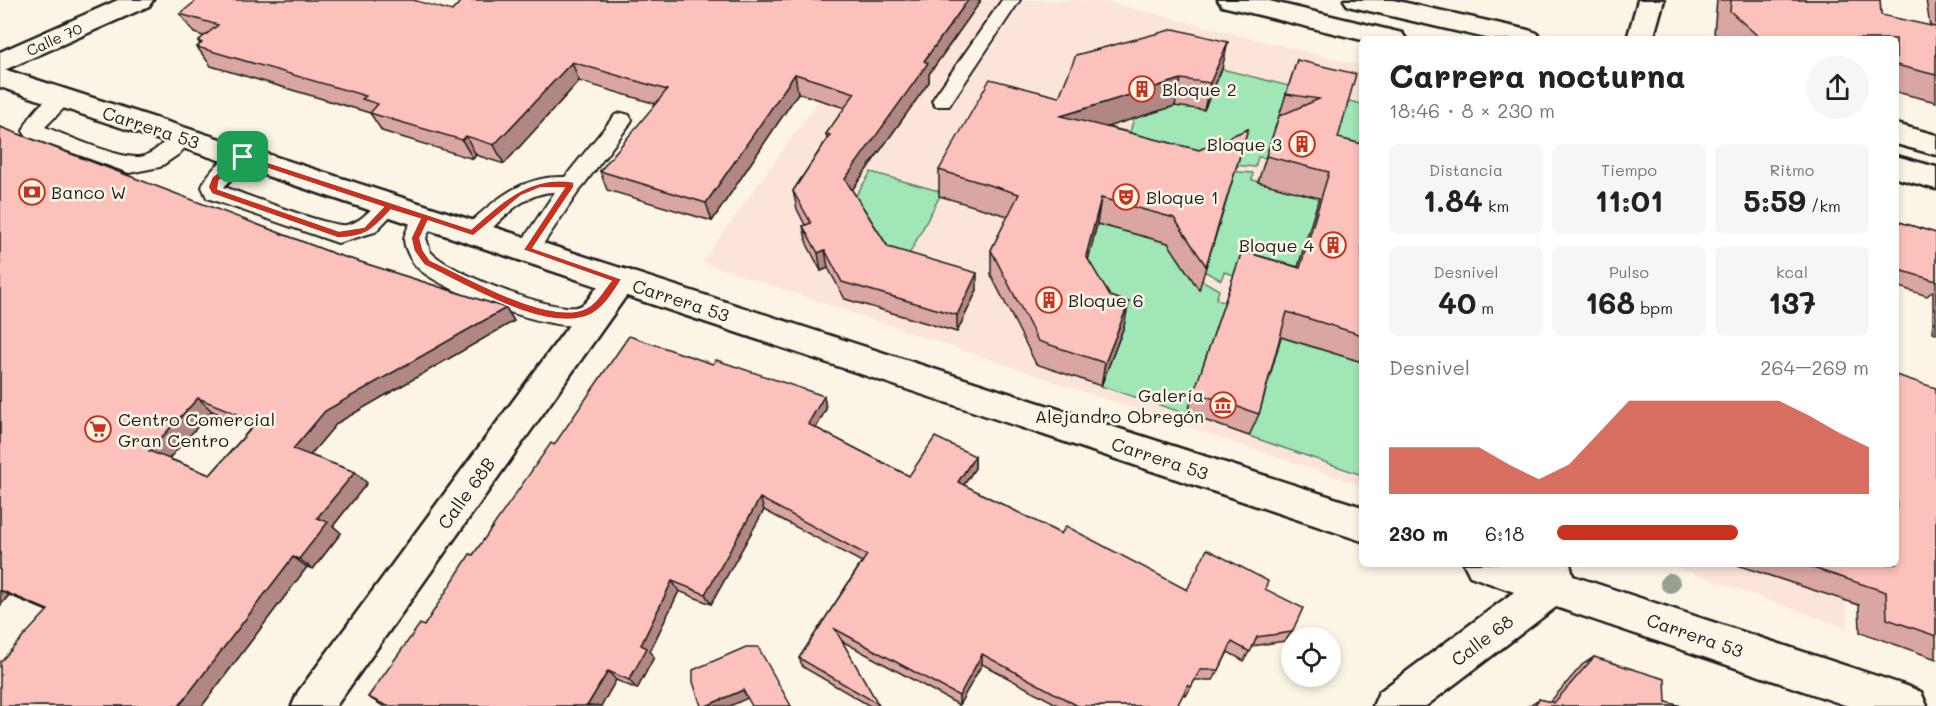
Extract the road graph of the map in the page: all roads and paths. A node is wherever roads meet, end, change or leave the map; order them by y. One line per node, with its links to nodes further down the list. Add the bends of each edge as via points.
1 (140, 0): 9 (street, Calle 70)
2 (1011, 0): 12 (lane)
3 (1231, 0): 6 (street)
4 (1357, 0): 7 (street)
5 (1652, 0): 8 (street)
6 (1381, 36)
7 (1515, 36)
8 (1641, 36)
9 (0, 63)
10 (0, 77): 11 (street, Carrera 53)
11 (64, 98): 15 (street, Carrera 53); 15 (lane, via 39,119 33,131 129,165 143,166 158,160)
12 (942, 101)
13 (622, 120): 20 (lane)
14 (1899, 135): 16 (street)
15 (184, 138): 17 (street, Carrera 53)
16 (1936, 145)
17 (243, 157): 21 (street, Carrera 53); 21 (lane, via 216,179 215,192 338,235 367,229)
18 (1899, 168): 19 (street)
19 (1936, 178)
20 (571, 185): 23 (lane, via 527,189); 24 (lane)
21 (389, 206): 22 (street, Carrera 53)
22 (425, 217): 23 (street, Carrera 53); 25 (lane, via 415,238 427,263 524,308 564,316 586,313)
23 (473, 232): 24 (street, Carrera 53)
24 (527, 250): 25 (street, Carrera 53)
25 (619, 280): 26 (street, Carrera 53); 29 (street, Calle 68B)
26 (1359, 523)
27 (1502, 567): 28 (street, Carrera 53)
28 (1554, 575): 30 (street, Calle 68); 31 (street, Carrera 53)
29 (312, 706)
30 (1393, 706)
31 (1907, 706)

